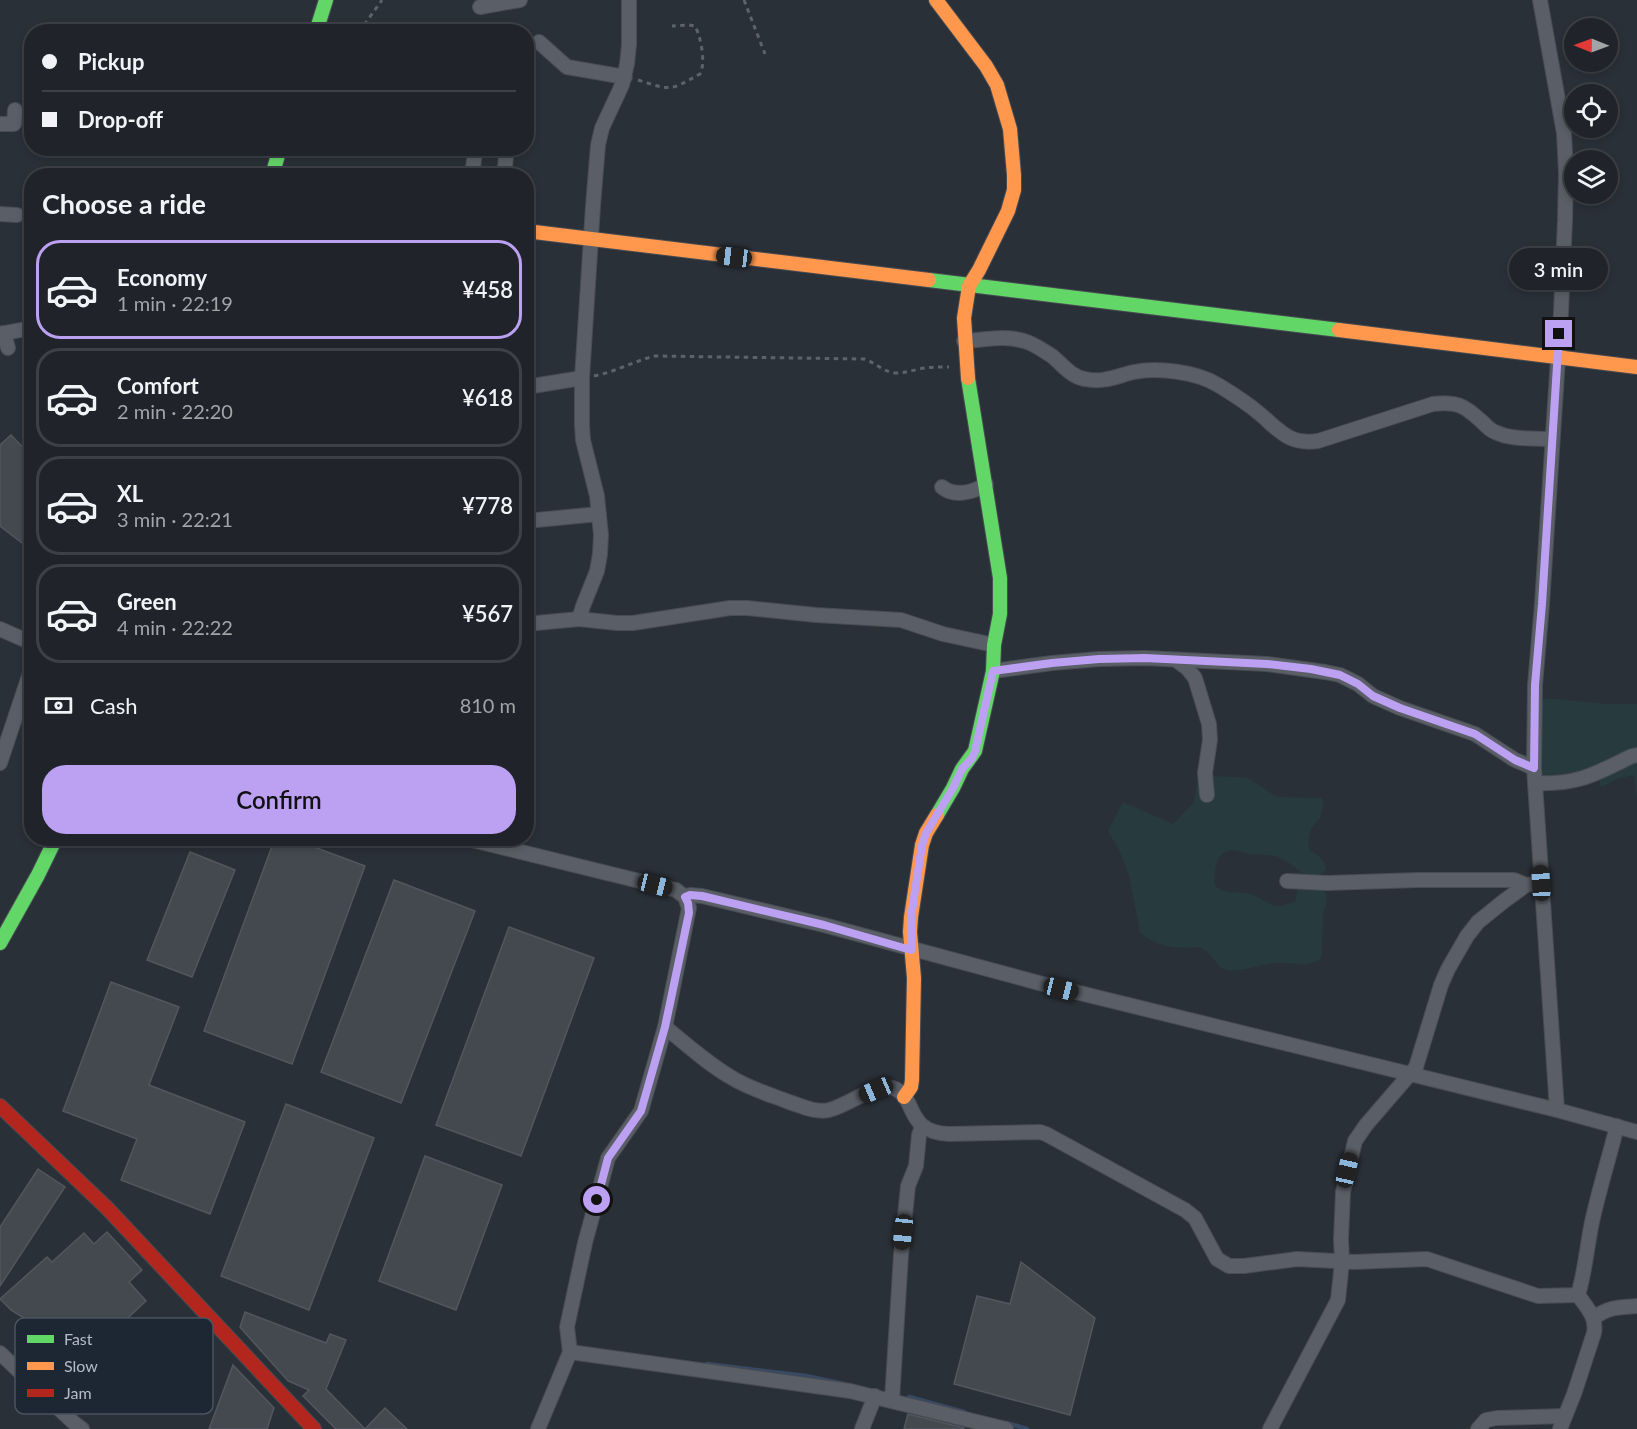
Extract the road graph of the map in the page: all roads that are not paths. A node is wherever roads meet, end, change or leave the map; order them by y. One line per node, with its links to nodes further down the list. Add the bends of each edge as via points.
1 (326, 0): 7 (street)
2 (520, 0): 6 (street)
3 (629, 0): 9 (street)
4 (936, 0): 16 (street, via 997,85 1010,129 1014,190 1008,211)
5 (1540, 0): 21 (street, via 1566,163)
6 (480, 7)
7 (318, 24)
8 (539, 42): 9 (street, via 567,68)
9 (625, 77): 15 (street, via 598,145)
10 (15, 110): 11 (street, via 14,124)
11 (0, 124)
12 (0, 214): 13 (street)
13 (17, 215)
14 (534, 232): 15 (street)
15 (592, 239): 16 (street); 23 (street)
16 (969, 286): 19 (street); 21 (street)
17 (24, 328): 18 (street)
18 (2, 334): 20 (street)
19 (964, 341): 25 (street, via 1024,341 1083,379 1099,381 1152,370 1194,376 1235,395 1285,437 1306,443 1445,402 1467,409 1492,431 1504,436); 26 (street)
20 (9, 348)
21 (1558, 357): 22 (street); 25 (street)
22 (1637, 366)
23 (582, 378): 24 (street); 28 (street, via 583,440)
24 (534, 386)
25 (1551, 439): 40 (street, via 1535,685)
26 (986, 484): 27 (street, via 956,493); 34 (street, via 1000,578 1000,614)
27 (942, 487)
28 (599, 514): 29 (street); 30 (street, via 597,571)
29 (534, 520)
30 (579, 620): 31 (street); 34 (street, via 633,622 747,608 901,620)
31 (534, 623)
32 (0, 629): 33 (street)
33 (24, 640)
34 (994, 645): 36 (street)
35 (1176, 660): 36 (street, via 1099,659); 40 (street, via 1277,665 1340,675 1400,708 1475,734); 42 (street, via 1195,678 1209,724)
36 (993, 671): 50 (street, via 975,751 922,845 911,917)
37 (24, 691): 39 (street)
38 (1637, 755): 41 (street, via 1572,782)
39 (0, 763)
40 (1534, 768): 41 (street)
41 (1535, 783): 46 (street)
42 (1207, 795)
43 (52, 846): 49 (street)
44 (497, 846): 48 (street, via 676,890)
45 (1287, 881): 47 (street, via 1327,884 1514,880)
46 (1541, 883): 47 (street); 55 (street)
47 (1526, 885): 52 (street, via 1478,922 1459,950 1441,985)
48 (685, 897): 50 (street, via 702,896); 51 (street, via 689,913)
49 (0, 943)
50 (911, 950): 52 (street); 53 (street, via 915,1005 912,1080)
51 (665, 1027): 53 (street, via 735,1080 812,1109 831,1109 885,1088); 65 (street, via 641,1111 608,1158 567,1327)
52 (1411, 1074): 55 (street); 59 (street, via 1355,1141 1343,1192)
53 (904, 1097): 57 (street)
54 (0, 1106): 62 (street, via 107,1208)
55 (1557, 1110): 56 (street)
56 (1617, 1126): 58 (street); 60 (street)
57 (922, 1127): 59 (street, via 941,1134 1046,1134 1185,1210 1195,1218 1217,1259 1229,1266 1297,1259); 69 (street, via 916,1166 908,1186)
58 (1637, 1132)
59 (1342, 1262): 60 (street, via 1427,1259 1538,1296); 77 (street, via 1338,1300)
60 (1578, 1295): 63 (street)
61 (1637, 1306): 63 (street, via 1611,1308)
62 (210, 1318)
63 (1594, 1318): 71 (street, via 1594,1333)
64 (213, 1321): 73 (street)
65 (570, 1352): 68 (street); 74 (street)
66 (0, 1353): 67 (street)
67 (15, 1367)
68 (875, 1396): 69 (street); 75 (street)
69 (892, 1400): 76 (street)
70 (64, 1414): 72 (street)
71 (1562, 1423): 78 (street, via 1497,1418 1486,1420)
72 (82, 1429)
73 (314, 1429)
74 (538, 1429)
75 (862, 1429)
76 (1006, 1429)
77 (1270, 1429)
78 (1478, 1429)

